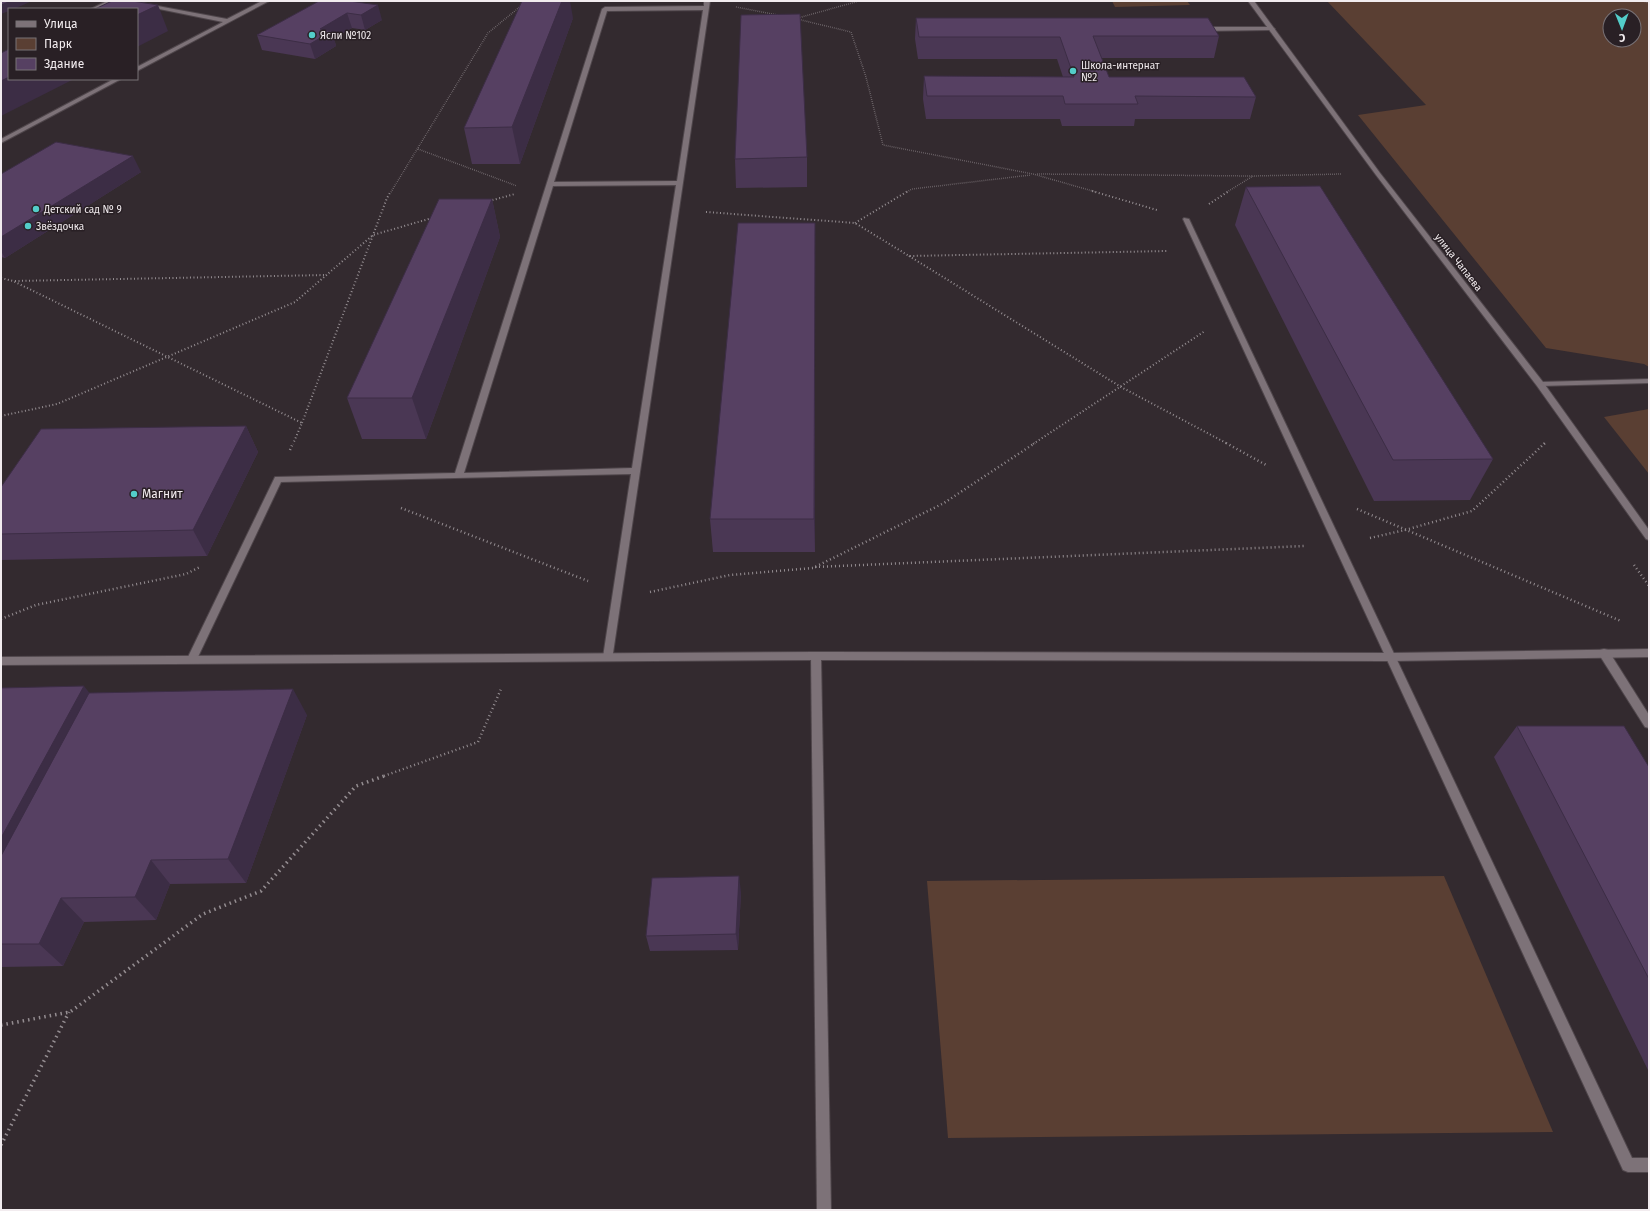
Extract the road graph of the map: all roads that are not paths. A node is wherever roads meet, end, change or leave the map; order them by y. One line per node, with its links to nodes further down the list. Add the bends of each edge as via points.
1 (111, 1): 6 (street)
2 (123, 1): 7 (street)
3 (266, 1): 7 (street)
4 (1251, 1): 9 (street, улица Чапаева)
5 (706, 5): 13 (street); 14 (street, via 605,9)
6 (96, 8)
7 (228, 21): 10 (street)
8 (1193, 29): 9 (street)
9 (1272, 29): 17 (street, улица Чапаева, via 1378,174)
10 (138, 68)
11 (116, 80): 12 (street)
12 (1, 141)
13 (679, 183): 14 (street); 18 (street)
14 (550, 184): 19 (street)
15 (1186, 219): 25 (street)
16 (1649, 381): 17 (street)
17 (1540, 384): 20 (street, улица Чапаева)
18 (636, 471): 19 (street); 24 (street)
19 (459, 475): 26 (street, via 278,479)
20 (1649, 537)
21 (1649, 652): 22 (street)
22 (1604, 653): 25 (street); 28 (street)
23 (816, 656): 24 (street); 25 (street); 30 (street)
24 (608, 657): 26 (street)
25 (1390, 657): 29 (street, via 1628,1165)
26 (192, 659): 27 (street)
27 (1, 661)
28 (1649, 724)
29 (1649, 1165)
30 (824, 1210)

